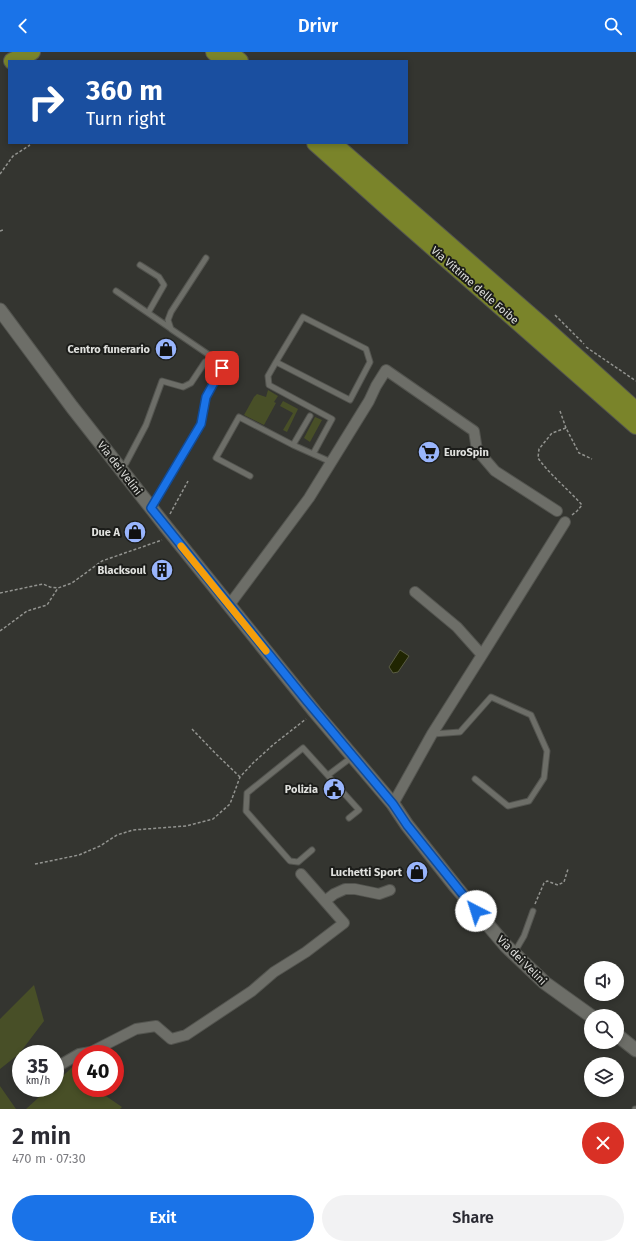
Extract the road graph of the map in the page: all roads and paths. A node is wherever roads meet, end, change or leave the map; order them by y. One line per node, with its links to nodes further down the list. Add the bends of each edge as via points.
1 (32, 52): 4 (main road)
2 (214, 52): 5 (main road)
3 (229, 52): 6 (main road)
4 (14, 60)
5 (223, 60)
6 (239, 60)
7 (316, 144): 26 (main road, Via Vittime delle Foibe)
8 (334, 144): 23 (main road, Via Vittime delle Foibe)
9 (30, 146): 10 (path, via 13,156)
10 (0, 174)
11 (3, 230): 12 (path)
12 (0, 231)
13 (206, 258): 19 (lane, via 171,312 168,320)
14 (140, 265): 17 (lane, via 159,277 164,285)
15 (116, 291): 17 (lane)
16 (0, 310): 32 (street, Via dei Velini)
17 (148, 313): 19 (lane)
18 (555, 315): 22 (path, via 585,346)
19 (171, 329): 35 (lane, via 218,361 222,368 206,397 201,424)
20 (205, 362): 32 (lane, via 191,383 183,387 162,381 146,425 126,464)
21 (276, 362): 21 (lane, via 350,400 370,362 366,349 303,317); 29 (lane, via 268,376 269,385 332,419)
22 (636, 381)
23 (636, 410)
24 (560, 411): 27 (path)
25 (310, 416): 28 (lane)
26 (636, 426)
27 (566, 428): 30 (path, via 580,453); 38 (path, via 552,433 539,449 538,458 582,505)
28 (293, 445): 29 (lane); 33 (lane, via 240,417 216,458)
29 (313, 454): 31 (lane)
30 (592, 459)
31 (330, 462): 36 (street, via 386,370 474,431 477,450 495,470); 43 (street, via 308,498)
32 (120, 468): 35 (street, Via dei Velini)
33 (250, 476)
34 (188, 481): 37 (path, via 168,517)
35 (151, 508): 37 (street, Via dei Velini)
36 (557, 511)
37 (162, 522): 39 (street, Via dei Velini)
38 (564, 522): 45 (street)
39 (173, 536): 40 (path, via 102,561 72,583); 43 (street, Via dei Velini)
40 (58, 588): 42 (path, via 50,588 43,584); 44 (path, via 47,605 27,612)
41 (415, 592): 45 (street, via 457,627)
42 (0, 593)
43 (228, 604): 46 (street, Via dei Velini)
44 (0, 631)
45 (482, 655): 48 (street)
46 (315, 712): 49 (street, Via dei Velini); 51 (path, via 274,744)
47 (192, 729): 51 (path)
48 (432, 734): 52 (lane, via 460,732 491,697 531,715 547,751 544,778 529,801 508,806); 53 (street)
49 (352, 757): 50 (lane); 53 (street, Via dei Velini)
50 (328, 775): 54 (lane, via 359,810); 55 (lane, via 302,748 247,793 246,811 290,861 298,862)
51 (240, 777): 56 (path, via 230,804 213,819 186,826 133,830 117,835 79,855)
52 (475, 779)
53 (393, 804): 62 (street, Via dei Velini, via 447,876)
54 (349, 818)
55 (312, 850)
56 (35, 864)
57 (568, 869): 61 (path, via 564,882 558,885 548,881 544,883)
58 (301, 874): 60 (street)
59 (390, 890): 60 (street, via 379,894 345,889)
60 (325, 901): 66 (street, via 344,923 274,972 252,991 186,1035 171,1039 156,1026 136,1029)
61 (533, 911): 62 (lane, via 524,936)
62 (514, 953): 63 (street, Via dei Velini, via 545,984)
63 (584, 1011)
64 (624, 1041): 65 (street)
65 (636, 1050)
66 (64, 1063)

